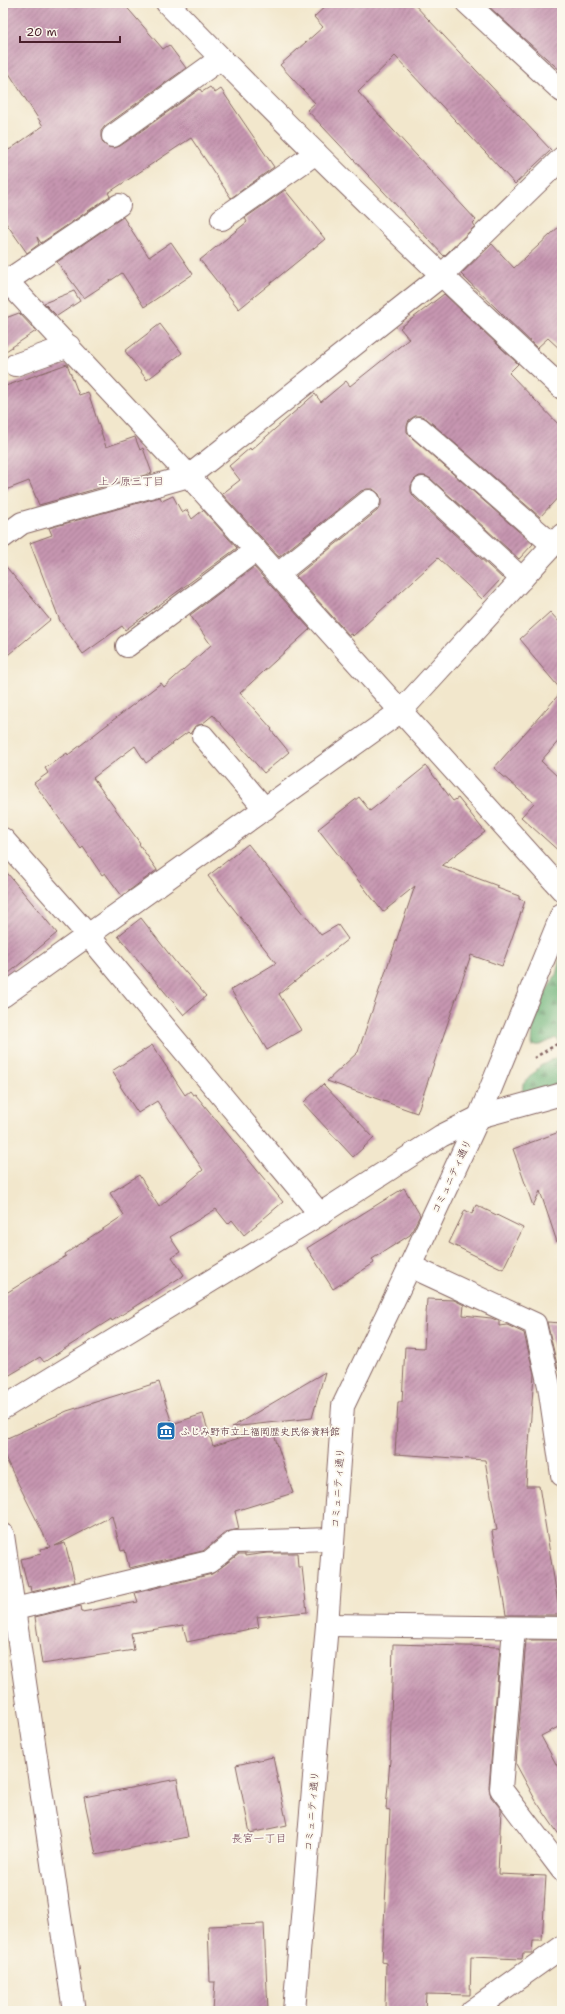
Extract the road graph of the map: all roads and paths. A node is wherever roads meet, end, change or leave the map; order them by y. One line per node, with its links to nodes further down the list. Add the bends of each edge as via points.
1 (167, 3): 3 (street)
2 (467, 3): 4 (street)
3 (220, 59): 5 (street); 6 (street)
4 (562, 91)
5 (113, 136)
6 (316, 153): 9 (street); 10 (street)
7 (562, 158): 10 (street)
8 (119, 205): 11 (street)
9 (222, 219)
10 (441, 276): 14 (street); 16 (street)
11 (5, 279): 12 (street)
12 (69, 346): 13 (street); 16 (street)
13 (15, 365)
14 (562, 388)
15 (419, 428): 20 (street)
16 (189, 476): 19 (street, via 22,522); 21 (street)
17 (423, 488): 23 (street)
18 (368, 501): 22 (street)
19 (3, 537)
20 (557, 540): 23 (street)
21 (256, 550): 22 (street); 24 (street)
22 (278, 574): 25 (street)
23 (522, 579): 25 (street)
24 (127, 646)
25 (401, 711): 27 (street); 29 (street)
26 (203, 736): 27 (street)
27 (265, 809): 31 (street)
28 (3, 839): 31 (street)
29 (562, 890)
30 (562, 914): 34 (street, コミュニティ通り)
31 (88, 935): 32 (street); 35 (street)
32 (3, 996)
33 (562, 1094): 34 (street)
34 (478, 1117): 35 (street, via 441,1136); 36 (street, コミュニティ通り)
35 (320, 1214): 38 (street)
36 (410, 1266): 37 (street, via 535,1324); 41 (street, コミュニティ通り, via 343,1406)
37 (556, 1385): 39 (street)
38 (3, 1408)
39 (562, 1475)
40 (3, 1535): 42 (street)
41 (333, 1539): 42 (street, via 234,1542 209,1562); 43 (street, コミュニティ通り)
42 (15, 1609): 48 (street)
43 (327, 1625): 44 (street); 49 (street, コミュニティ通り)
44 (514, 1628): 45 (street); 46 (street, via 501,1790)
45 (562, 1628)
46 (562, 1870)
47 (562, 1946): 50 (street)
48 (74, 2011)
49 (294, 2011)
50 (472, 2011)

